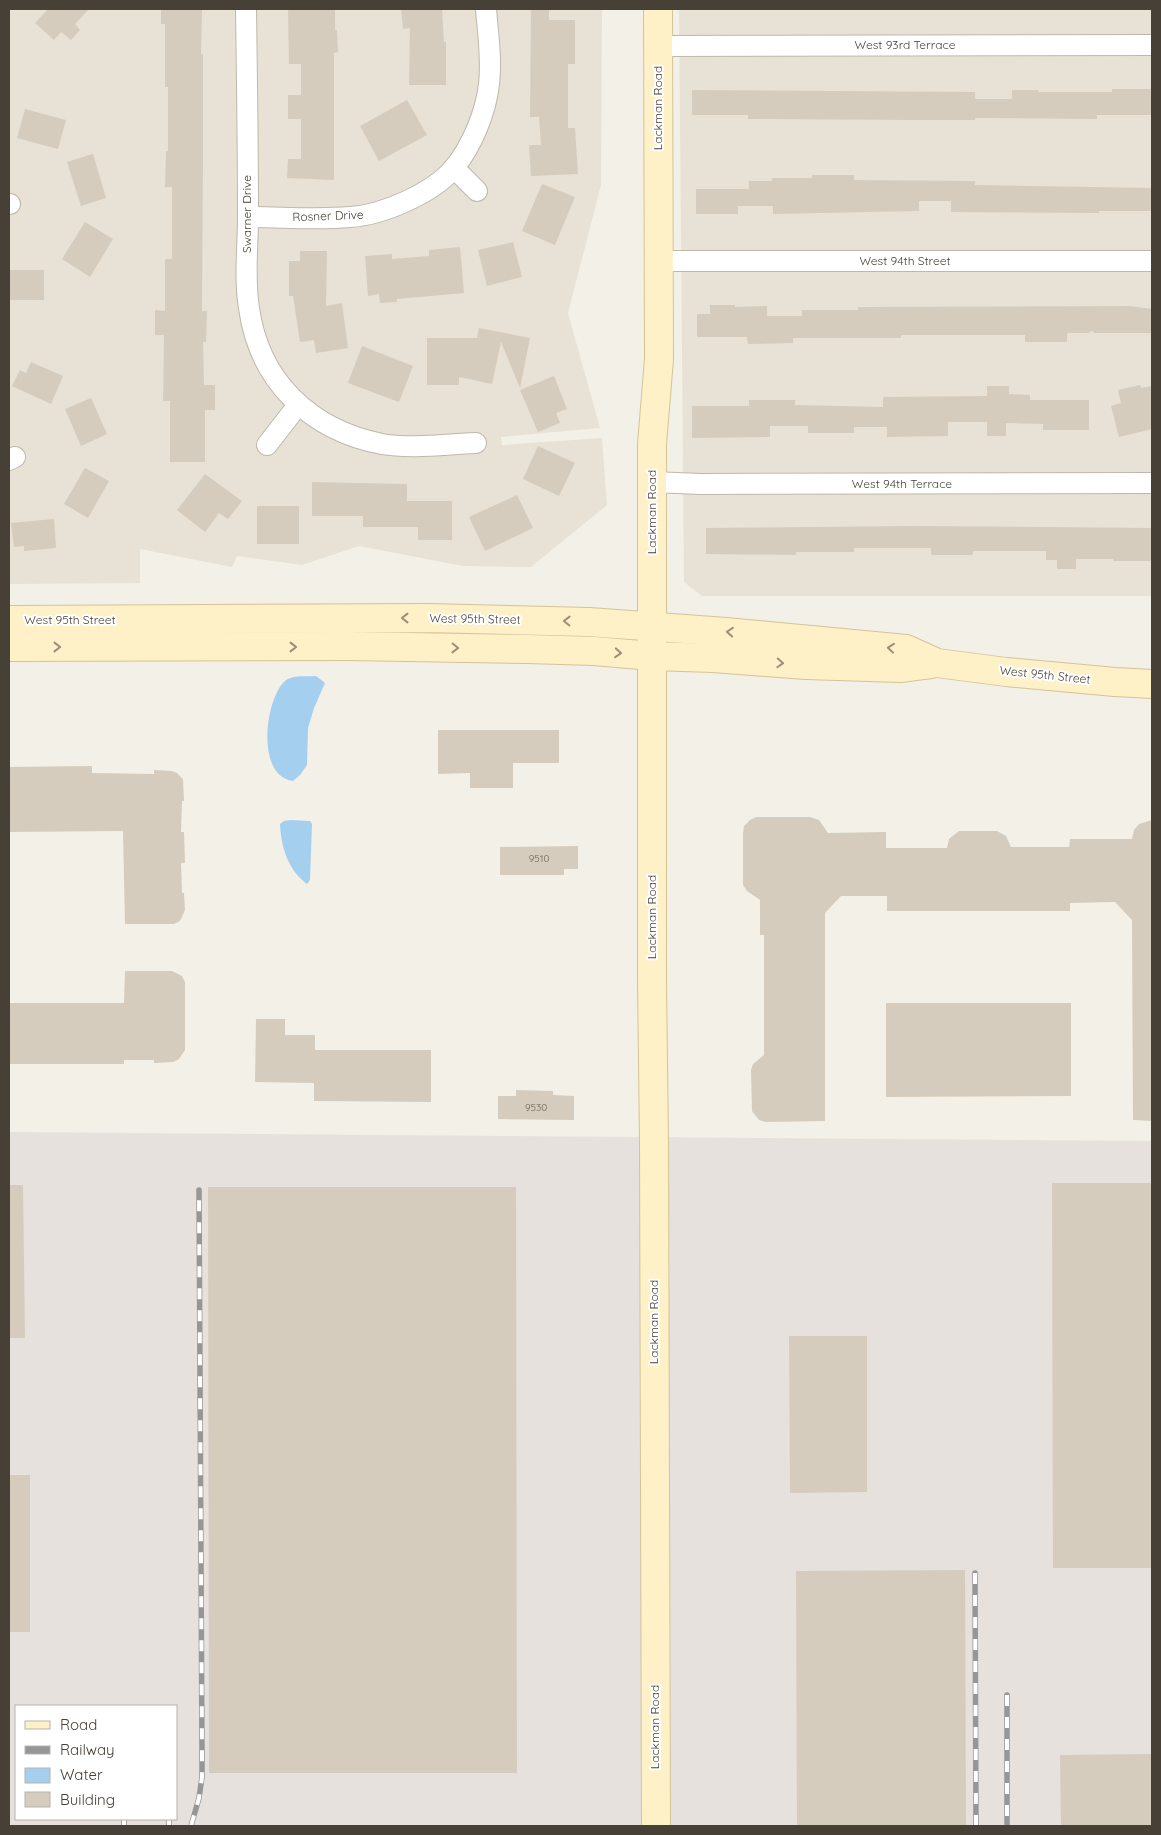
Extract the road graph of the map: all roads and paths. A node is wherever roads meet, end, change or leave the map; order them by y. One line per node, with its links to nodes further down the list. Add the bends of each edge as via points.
1 (246, 9): 8 (street, Swarner Drive)
2 (486, 9): 6 (street, Rosner Drive, via 489,84 471,139)
3 (658, 9): 5 (main road, Lackman Road)
4 (1152, 45): 5 (street, West 93rd Terrace)
5 (658, 46): 9 (main road, Lackman Road)
6 (454, 168): 7 (street); 8 (street, Rosner Drive, via 407,201 370,214 351,217)
7 (477, 191)
8 (248, 217): 11 (street, Swarner Drive, via 246,281 253,329 269,368)
9 (658, 261): 10 (street, West 94th Street); 14 (main road, Lackman Road, via 659,359)
10 (1152, 261)
11 (298, 405): 12 (street, Swarner Drive, via 330,427 383,444); 13 (street)
12 (476, 443)
13 (267, 445)
14 (652, 482): 15 (street, West 94th Terrace); 17 (main road, Lackman Road)
15 (1152, 483)
16 (9, 620): 17 (main road, West 95th Street, one-way to 16, via 428,618)
17 (652, 626): 19 (main road, Lackman Road); 20 (main road, West 95th Street, one-way to 17, via 906,649)
18 (9, 647): 19 (main road, West 95th Street, one-way to 19, via 348,646 594,651)
19 (652, 656): 20 (main road, West 95th Street, one-way to 20, via 900,668); 22 (main road, Lackman Road)
20 (937, 663): 21 (main road, West 95th Street)
21 (1152, 684)
22 (656, 1826)

